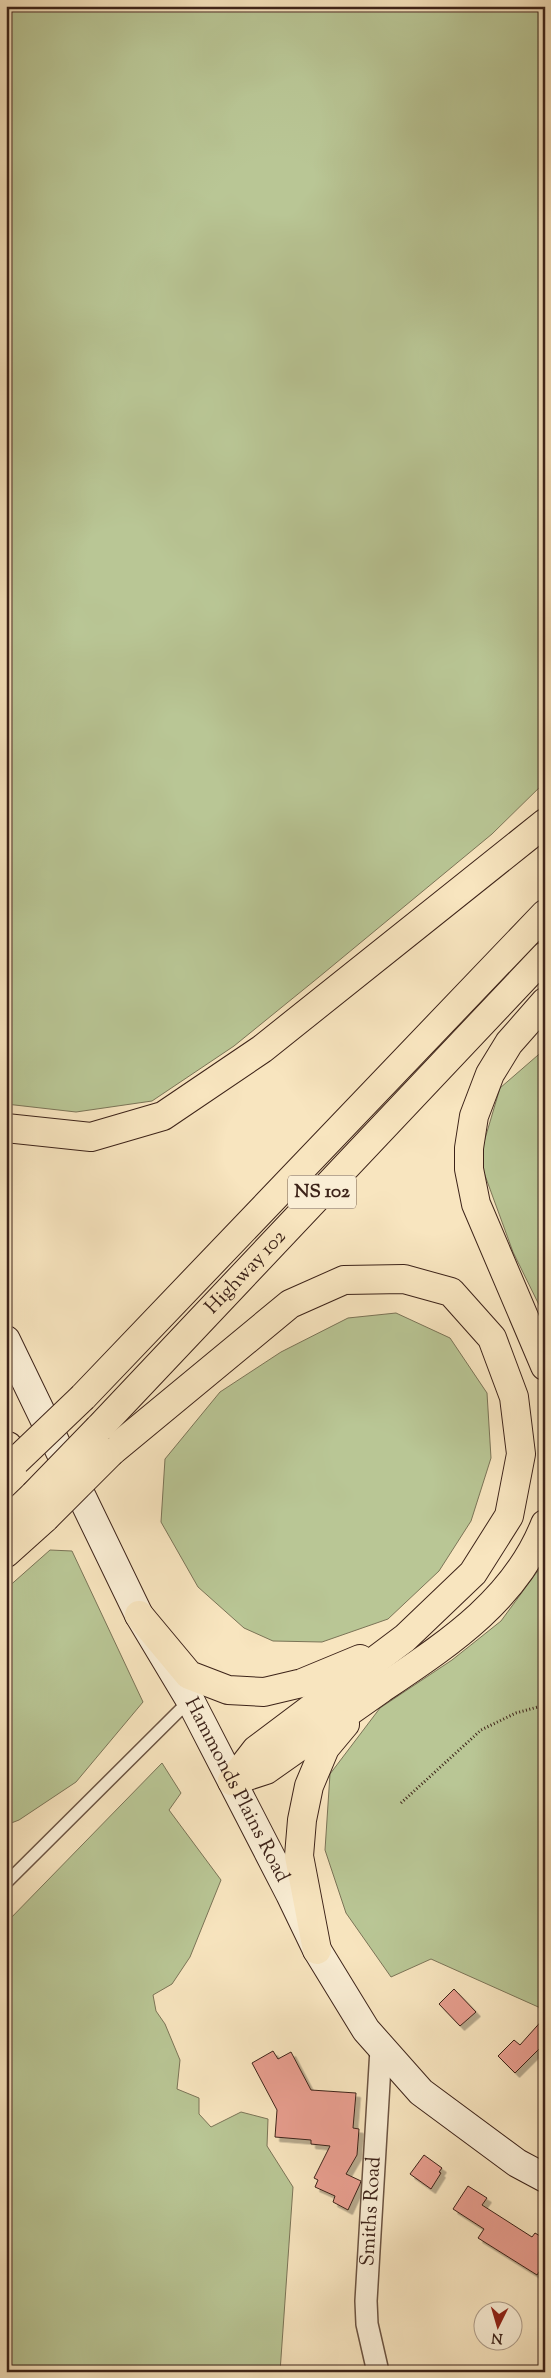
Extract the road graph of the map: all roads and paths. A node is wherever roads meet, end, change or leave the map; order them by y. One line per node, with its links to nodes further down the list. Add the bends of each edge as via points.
1 (545, 823): 5 (highway, via 262,1049 163,1116 92,1137)
2 (545, 914): 9 (highway, Highway 102 / NS 102, bridge, via 172,1303)
3 (545, 956): 8 (highway, Highway 102 / NS 102)
4 (545, 1002): 7 (highway, via 509,1043 490,1074 474,1116 469,1169 476,1204)
5 (6, 1128)
6 (6, 1340): 14 (main road, Hammonds Plains Road)
7 (545, 1366)
8 (105, 1440): 10 (highway, Highway 102 / NS 102, bridge); 15 (highway, via 290,1304 344,1280 404,1279 451,1292 492,1338 514,1397 521,1454 509,1516 504,1524 473,1573)
9 (9, 1456)
10 (40, 1507): 11 (highway, Highway 102 / NS 102); 13 (highway)
11 (6, 1522)
12 (545, 1524): 17 (highway, via 532,1552 505,1590 480,1616 448,1644)
13 (6, 1553)
14 (139, 1615): 15 (highway, via 189,1675 228,1690 264,1692 302,1683); 16 (main road, Hammonds Plains Road)
15 (405, 1638): 19 (highway, via 256,1750)
16 (190, 1700): 19 (main road, Hammonds Plains Road); 21 (lane)
17 (362, 1703): 19 (highway, via 266,1770); 22 (highway, via 325,1748 309,1786 302,1820 298,1856)
18 (545, 1705): 20 (path, via 516,1713 481,1730)
19 (232, 1782): 22 (main road, Hammonds Plains Road)
20 (401, 1803)
21 (6, 1883)
22 (317, 1950): 23 (main road, Hammonds Plains Road)
23 (381, 2050): 24 (main road, Hammonds Plains Road, via 421,2092 517,2163); 25 (street, Smiths Road, via 366,2301 367,2324)
24 (545, 2178)
25 (378, 2372)

